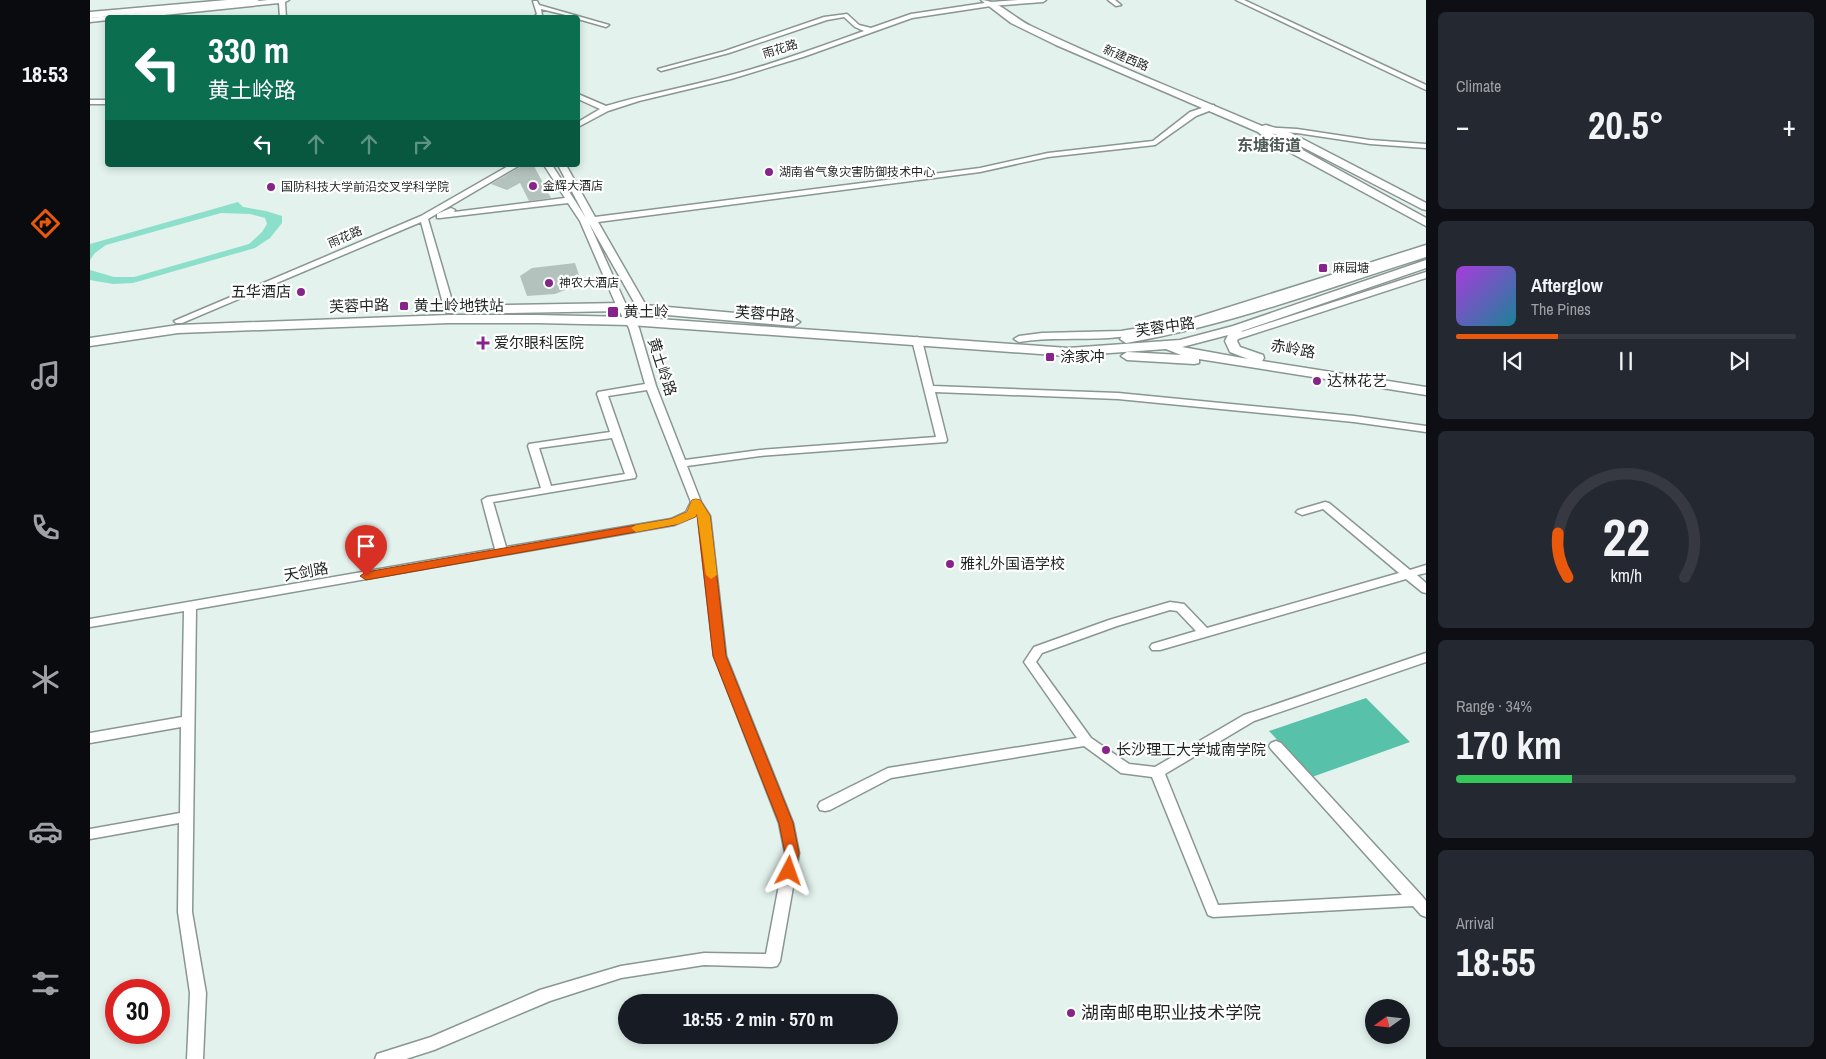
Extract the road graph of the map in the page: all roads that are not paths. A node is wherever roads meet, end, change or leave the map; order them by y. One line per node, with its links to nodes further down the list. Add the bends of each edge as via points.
1 (191, 0): 10 (main road)
2 (255, 0): 16 (main road)
3 (285, 0): 11 (street); 12 (street); 13 (street)
4 (1043, 0): 7 (street, 雨花路)
5 (1111, 0): 9 (street)
6 (1239, 0): 23 (street)
7 (993, 2): 21 (street, 雨花路, via 911,16); 27 (main road, 新建西路, via 1014,21 1058,44); 30 (main road, 新建西路, via 1065,42)
8 (535, 3): 14 (street); 15 (street)
9 (1118, 5)
10 (90, 10)
11 (138, 15)
12 (282, 15)
13 (288, 15)
14 (539, 15)
15 (574, 15)
16 (90, 16)
17 (580, 17): 20 (street)
18 (105, 18): 19 (street)
19 (90, 20)
20 (606, 25)
21 (869, 30): 22 (street, via 857,26 845,15 826,18 727,52); 28 (street, 雨花路, via 801,56 729,78)
22 (661, 69)
23 (1426, 88)
24 (580, 97): 28 (street)
25 (90, 102): 26 (street)
26 (105, 102)
27 (1211, 107): 30 (main road, 新建西路); 41 (street, via 1193,114 1155,142 1048,155 980,170)
28 (605, 109): 29 (street, 雨花路)
29 (580, 124)
30 (1265, 130): 31 (street); 37 (main road, 新建西路, via 1287,135); 38 (main road, 新建西路); 39 (main road, 新建西路); 42 (main road, 新建西路, via 1273,139)
31 (1426, 146)
32 (513, 167): 40 (street, 雨花路)
33 (549, 167): 36 (street, 黄土岭路)
34 (563, 167): 41 (street, 黄土岭路)
35 (470, 198): 36 (street, via 440,216)
36 (572, 200): 41 (street, 黄土岭路)
37 (1426, 207)
38 (1426, 211)
39 (1426, 217)
40 (424, 218): 49 (street); 50 (street, 雨花路)
41 (588, 220): 47 (street, 黄土岭路); 48 (street, 黄土岭路)
42 (1426, 223)
43 (1426, 248): 57 (street, via 1174,325 1111,335 1038,335)
44 (1426, 253): 56 (main road, 芙蓉中路, via 1219,318)
45 (1426, 264): 54 (main road, 芙蓉中路)
46 (1426, 275): 54 (street)
47 (622, 308): 48 (main road, 芙蓉中路); 49 (main road, 芙蓉中路); 51 (street, 黄土岭路)
48 (643, 309): 52 (street, 黄土岭路); 57 (main road, 芙蓉中路)
49 (450, 311): 50 (main road, 芙蓉中路)
50 (180, 321): 55 (main road, 芙蓉中路)
51 (630, 321): 52 (main road, 芙蓉中路); 53 (main road, 芙蓉中路, via 449,319 178,329); 65 (street, 黄土岭路)
52 (648, 322): 58 (main road, 芙蓉中路)
53 (148, 333): 59 (main road, 芙蓉中路); 61 (main road)
54 (1234, 333): 60 (main road, 芙蓉中路); 64 (main road, via 1231,341 1235,349)
55 (90, 335)
56 (1153, 335): 57 (main road, 芙蓉中路, via 1104,341); 60 (main road, 赤岭路)
57 (1019, 339)
58 (917, 340): 62 (main road, 芙蓉中路); 67 (street)
59 (90, 342)
60 (1174, 345): 62 (main road, 芙蓉中路); 63 (main road, 赤岭路, via 1183,352); 64 (main road, 赤岭路)
61 (90, 348)
62 (1068, 352): 63 (main road, 赤岭路)
63 (1232, 360): 68 (main road, 赤岭路)
64 (1264, 360): 66 (main road, 赤岭路)
65 (651, 386): 70 (street, via 602,394); 71 (street, 黄土岭路)
66 (1426, 386)
67 (930, 389): 69 (street, via 1118,396); 71 (street, via 942,440 760,453)
68 (1426, 391)
69 (1426, 429)
70 (616, 434): 72 (street, via 631,476); 72 (street, via 533,446)
71 (681, 464): 73 (street, 黄土岭路)
72 (547, 490): 75 (street, via 487,500)
73 (696, 502): 75 (street, 天剑路, via 691,514 674,522); 94 (street, 黄土岭路, via 704,516 720,656 786,823 792,853 772,961 704,959 621,972 546,995 434,1043)
74 (1302, 512): 77 (street, via 1325,505)
75 (502, 552): 79 (street, 天剑路)
76 (1426, 569): 77 (street)
77 (1408, 575): 78 (street); 81 (street)
78 (1426, 589)
79 (190, 607): 80 (street, 天剑路); 84 (street)
80 (90, 623)
81 (1205, 633): 82 (street); 86 (street, via 1180,607 1170,606 1038,650 1030,662)
82 (1156, 647)
83 (1426, 656): 88 (street, via 1250,718)
84 (188, 721): 85 (street); 90 (street)
85 (90, 738)
86 (1086, 741): 88 (street, via 1126,769); 89 (street, via 888,773)
87 (1276, 746): 92 (street)
88 (1158, 772): 92 (street, via 1213,911)
89 (825, 806)
90 (186, 817): 91 (street); 93 (street, via 184,912 198,993)
91 (90, 834)
92 (1421, 905)
93 (195, 1059)
94 (383, 1059)

